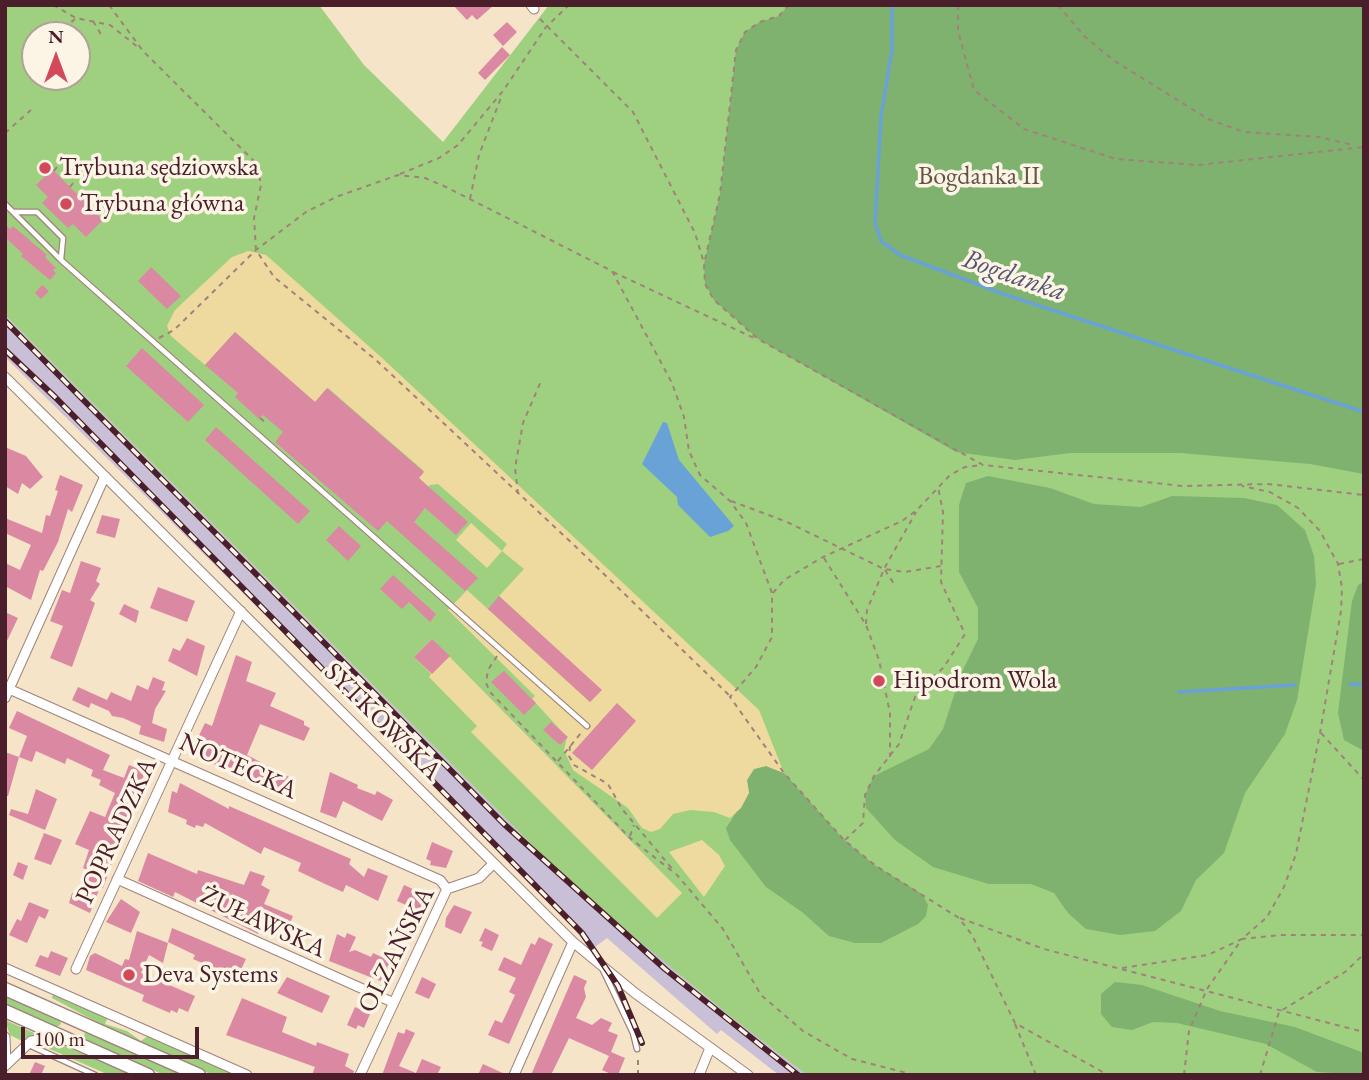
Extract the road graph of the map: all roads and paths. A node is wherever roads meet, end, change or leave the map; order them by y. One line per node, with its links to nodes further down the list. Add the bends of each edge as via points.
1 (53, 5): 8 (path)
2 (109, 5): 13 (path)
3 (569, 5): 11 (path)
4 (789, 5): 33 (path, via 779,16 745,32 736,50 720,194)
5 (958, 5): 17 (path, via 958,32 974,90 1024,128 1116,159 1198,165)
6 (1058, 5): 17 (path, via 1084,36 1113,60 1208,119 1244,132 1319,137)
7 (533, 7): 11 (path)
8 (76, 18): 9 (path); 10 (path)
9 (93, 20): 12 (path); 13 (path, via 110,25)
10 (72, 21)
11 (546, 27): 14 (path); 33 (path, via 633,113 695,233)
12 (102, 36)
13 (143, 51): 31 (path, via 257,164 261,185 254,218)
14 (503, 91): 21 (path, via 458,145); 25 (path, via 479,155)
15 (31, 110): 16 (path)
16 (5, 133)
17 (1357, 146): 18 (path)
18 (1364, 147)
19 (57, 167): 20 (path)
20 (54, 171)
21 (398, 175): 25 (path, via 425,178); 31 (path, via 306,212)
22 (73, 183): 23 (path)
23 (70, 187)
24 (88, 198): 26 (path)
25 (470, 199): 34 (path)
26 (85, 202)
27 (5, 204): 28 (lane)
28 (13, 212): 32 (lane); 32 (lane, via 37,212 62,238)
29 (104, 214): 30 (path)
30 (101, 218)
31 (256, 250): 36 (path, via 174,330); 45 (path, via 274,277 376,360)
32 (61, 260): 36 (lane)
33 (704, 264): 35 (path, via 705,284 714,300)
34 (612, 271): 35 (path); 47 (path, via 671,383 700,475)
35 (758, 339): 41 (path)
36 (155, 340): 59 (lane)
37 (5, 377): 42 (street, SYTKOWSKA)
38 (541, 381): 45 (path, via 523,423 514,468)
39 (260, 418): 40 (path)
40 (266, 423)
41 (983, 465): 43 (path, via 1183,486); 44 (path, via 965,467)
42 (105, 476): 57 (street, SYTKOWSKA); 60 (street)
43 (1238, 485): 46 (path); 52 (path, via 1270,492 1298,508 1320,531)
44 (938, 487): 48 (path); 53 (path, via 943,512)
45 (519, 495): 61 (path)
46 (1364, 495)
47 (730, 501): 49 (path); 56 (path, via 746,523)
48 (917, 510): 49 (path); 54 (path)
49 (843, 548): 50 (path); 54 (path)
50 (823, 557): 56 (path, via 784,580); 58 (path)
51 (1364, 559): 52 (path)
52 (1338, 564): 63 (path, via 1341,611)
53 (941, 566): 54 (path, via 905,572); 65 (path, via 941,582 965,634 944,667 916,694)
54 (884, 569): 55 (path); 58 (path, via 867,610)
55 (896, 587)
56 (772, 593): 61 (path, via 772,637 756,667)
57 (241, 611): 66 (street, POPRADZKA); 72 (street, SYTKOWSKA)
58 (866, 625): 65 (path, via 880,660 890,713)
59 (500, 649): 62 (lane); 67 (path, via 488,670 490,692)
60 (7, 693): 66 (street, NOTECKA)
61 (730, 696): 71 (path, via 784,773)
62 (587, 726): 64 (path)
63 (1321, 733): 68 (path); 78 (path, via 1296,854 1284,887 1267,917)
64 (570, 746): 67 (path); 69 (path, via 574,765 608,785)
65 (889, 759): 71 (path, via 865,795 863,823)
66 (172, 761): 74 (street, POPRADZKA); 75 (street, NOTECKA, via 440,880)
67 (557, 762): 70 (path)
68 (1364, 780)
69 (634, 824): 70 (path); 73 (path)
70 (630, 838): 73 (path)
71 (844, 840): 76 (path, via 876,866)
72 (493, 864): 75 (street, OLZAŃSKA, via 479,877); 79 (street, SYTKOWSKA)
73 (677, 875): 107 (path, via 723,929 761,995 803,1031 852,1059)
74 (117, 879): 84 (street, POPRADZKA); 87 (street, ŻUŁAWSKA)
75 (447, 889): 87 (street, OLZAŃSKA)
76 (959, 918): 83 (path, via 1044,949); 90 (path)
77 (1364, 935): 78 (path)
78 (1242, 939): 83 (path, via 1208,955); 86 (path)
79 (573, 943): 81 (street, SYTKOWSKA); 103 (street)
80 (1364, 954): 89 (path, via 1345,972)
81 (598, 960): 95 (street, SYTKOWSKA); 96 (lane, via 634,1033)
82 (5, 968): 101 (street)
83 (1122, 968): 86 (path)
84 (76, 969)
85 (5, 989): 100 (main road)
86 (1207, 989): 89 (path); 110 (path, via 1189,1031)
87 (393, 1002): 102 (street, OLZAŃSKA)
88 (5, 1011): 93 (main road)
89 (1279, 1012): 91 (path); 111 (path)
90 (1015, 1023): 108 (path); 109 (path)
91 (1364, 1032)
92 (5, 1037): 97 (street)
93 (70, 1040): 94 (street, via 44,1037); 99 (main road)
94 (26, 1044): 97 (street); 98 (lane)
95 (710, 1048): 105 (street); 106 (street, SYTKOWSKA)
96 (637, 1049): 104 (path)
97 (6, 1065)
98 (95, 1075)
99 (148, 1075)
100 (199, 1075)
101 (247, 1075)
102 (360, 1075)
103 (514, 1075)
104 (638, 1075)
105 (699, 1075)
106 (748, 1075)
107 (915, 1075)
108 (1036, 1075)
109 (1108, 1075)
110 (1184, 1075)
111 (1260, 1075)

